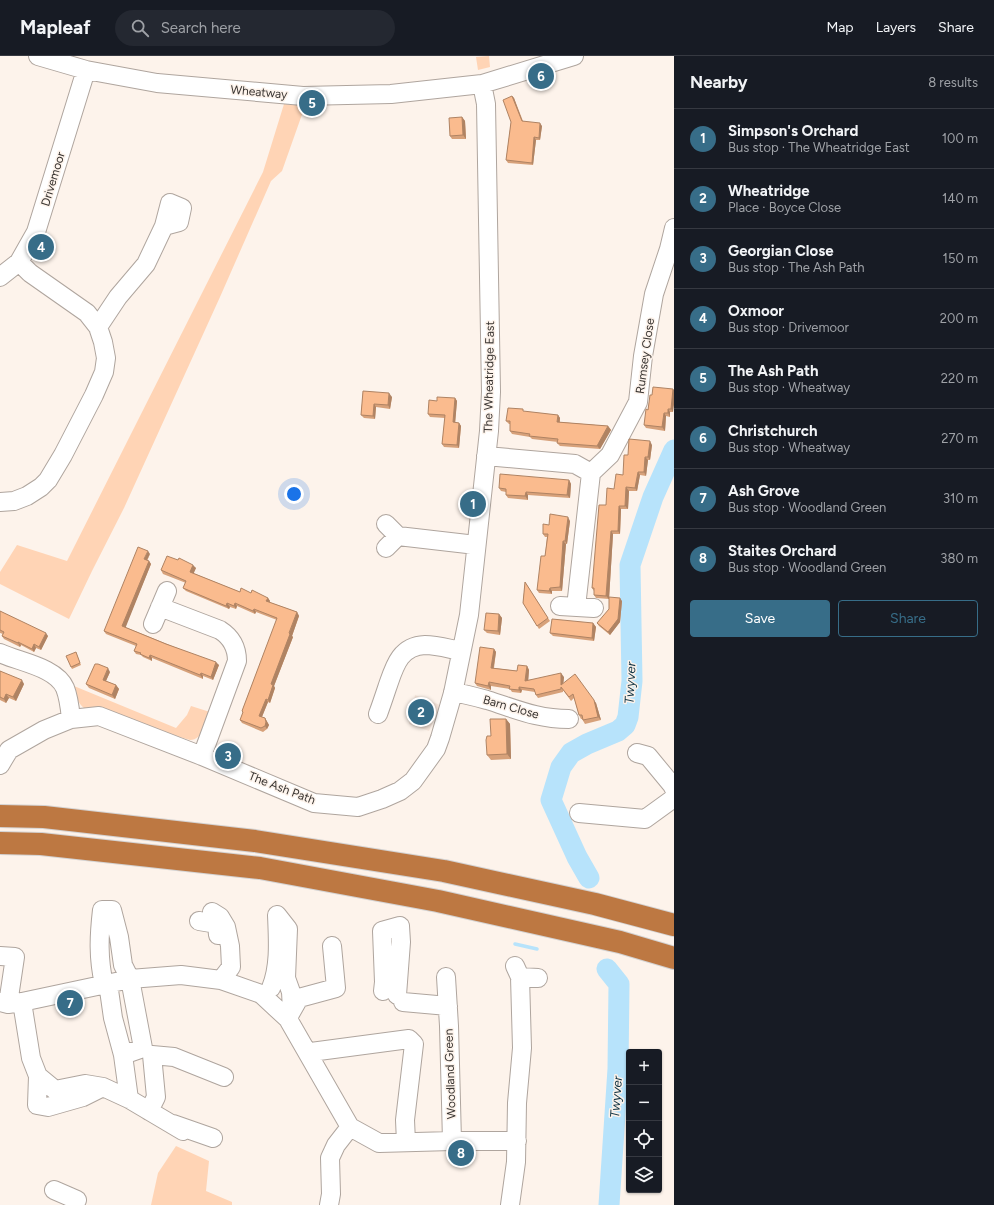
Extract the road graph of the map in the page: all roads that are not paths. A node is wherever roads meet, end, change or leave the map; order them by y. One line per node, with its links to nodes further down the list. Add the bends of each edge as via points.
1 (38, 56): 3 (street, Wheatway)
2 (574, 56): 4 (street, Wheatway)
3 (86, 70): 4 (street, Wheatway, via 157,83 303,96 391,94); 7 (street, Drivemoor, via 36,232)
4 (482, 84): 10 (street, The Wheatridge East, via 486,104 491,392)
5 (164, 226): 9 (street, via 146,264 118,297)
6 (674, 228): 11 (street, Rumsey Close, via 654,294 638,402 610,455)
7 (19, 262): 8 (street, Drivemoor); 9 (street, via 30,273 87,313)
8 (0, 277)
9 (98, 327): 12 (street, via 106,358 104,372 63,455 41,487 14,501)
10 (486, 456): 11 (street, via 575,464); 14 (street, The Wheatridge East)
11 (591, 473): 15 (street, via 568,607)
12 (0, 502)
13 (390, 536): 14 (street)
14 (476, 545): 17 (street, The Wheatridge East, via 469,615)
15 (594, 608)
16 (154, 624): 25 (street, via 163,599 220,630 228,636 236,650 237,660)
17 (462, 651): 19 (street, The Wheatridge East); 20 (street, via 433,645 408,650 395,664 391,700)
18 (0, 653): 22 (street, via 48,671 59,678 65,687)
19 (454, 692): 21 (street, Barn Close, via 488,700 524,713); 23 (street, The Wheatridge East)
20 (378, 714)
21 (559, 714)
22 (71, 719): 25 (street, The Ash Path, via 99,716); 26 (street, The Ash Path, via 44,730)
23 (440, 738): 25 (street, The Ash Path, via 436,749 413,781 382,800 358,807 314,803)
24 (637, 753): 27 (street, via 648,756)
25 (202, 756)
26 (4, 757)
27 (674, 789)
28 (674, 798): 29 (street, via 645,819)
29 (579, 812)
30 (0, 816): 33 (highway, via 44,817 255,841 436,870 595,904)
31 (0, 843): 36 (highway, via 41,844 260,868 438,901 620,942)
32 (206, 917): 40 (street, via 217,924)
33 (674, 925)
34 (332, 946): 45 (street, via 343,990)
35 (0, 956): 44 (street, via 15,957)
36 (674, 958)
37 (446, 977): 46 (street, Woodland Green)
38 (538, 978): 55 (street, via 517,971 522,1048 517,1103)
39 (130, 979): 40 (street, via 181,975); 41 (street); 41 (street, via 123,965 112,910 102,910 99,936 100,966); 48 (street, via 143,1048)
40 (221, 980): 42 (street)
41 (106, 984): 44 (street); 48 (street)
42 (266, 991): 45 (street); 45 (street); 45 (street, via 275,978 278,950 277,915 288,929 286,978)
43 (394, 996): 46 (street)
44 (10, 1003): 50 (street, via 38,1076 55,1090 85,1084 103,1087)
45 (292, 1005): 52 (street)
46 (448, 1006): 54 (street, Woodland Green)
47 (311, 1052): 56 (street, via 409,1039 414,1044 405,1120)
48 (123, 1055): 50 (street)
49 (224, 1077): 51 (street, via 174,1057 152,1056 156,1097)
50 (129, 1099): 51 (street)
51 (149, 1111): 53 (street, via 177,1127)
52 (350, 1127): 56 (street, via 379,1143); 57 (street, via 336,1145 330,1158)
53 (213, 1138)
54 (452, 1141): 55 (street); 56 (street)
55 (517, 1141): 58 (street)
56 (406, 1142)
57 (329, 1205)
58 (510, 1205)

